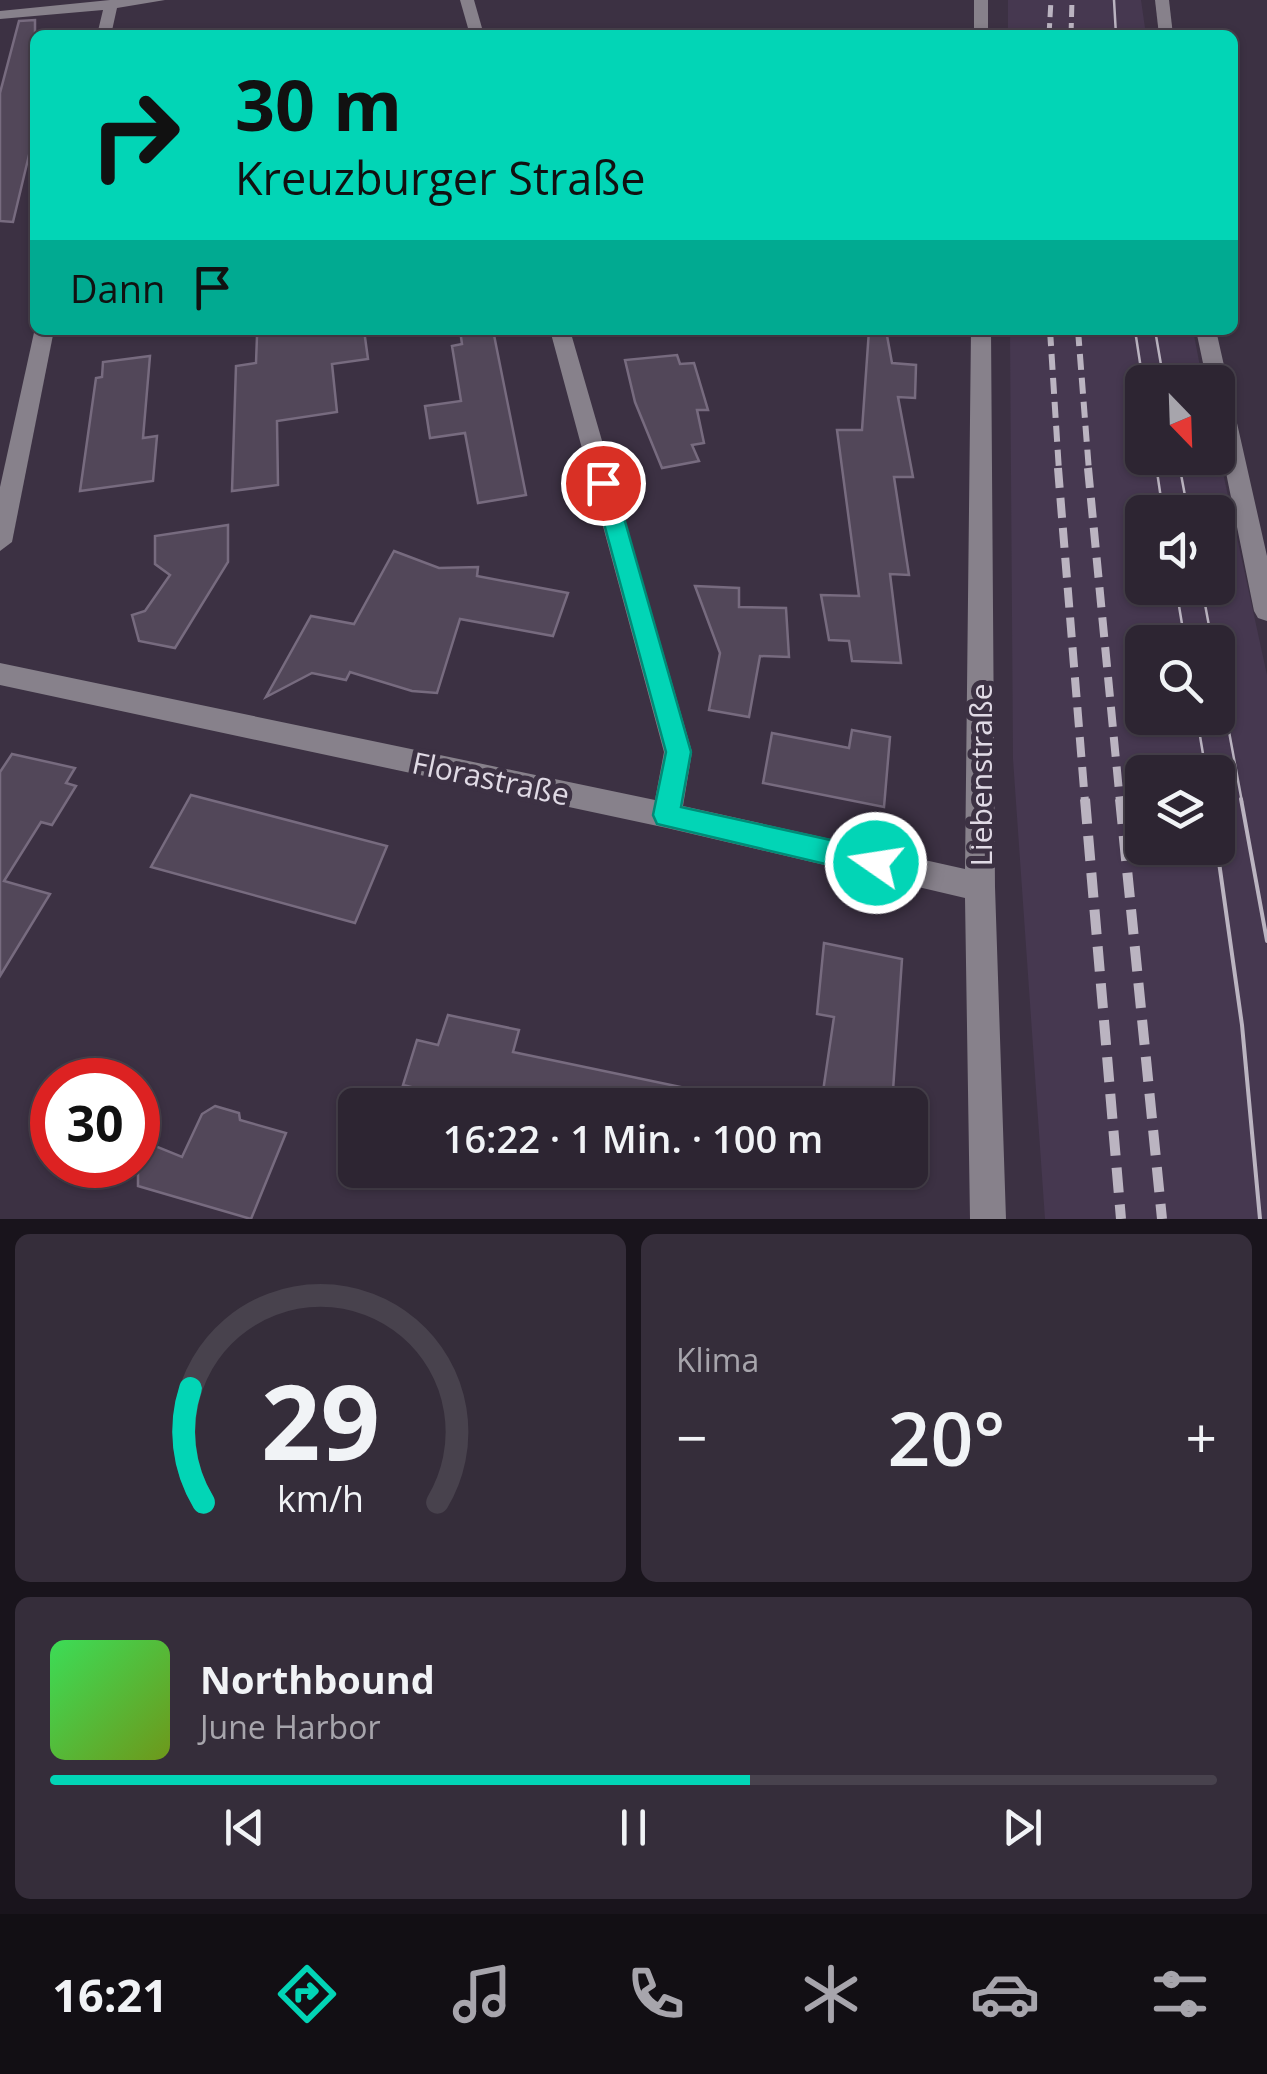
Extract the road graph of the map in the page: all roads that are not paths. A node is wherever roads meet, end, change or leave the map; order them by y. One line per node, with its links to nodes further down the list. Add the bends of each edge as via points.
1 (150, 0): 2 (street); 6 (street)
2 (158, 0)
3 (467, 0): 9 (street)
4 (981, 0): 10 (street)
5 (1162, 0): 11 (street)
6 (110, 4): 7 (street); 8 (street)
7 (0, 15)
8 (105, 30)
9 (476, 30)
10 (981, 30)
11 (1165, 30)
12 (43, 335): 16 (street)
13 (561, 335): 19 (street, via 678,752)
14 (981, 335): 20 (street, Liebenstraße)
15 (1207, 335): 17 (street)
16 (0, 542)
17 (1267, 611)
18 (0, 674): 19 (street, Florastraße)
19 (666, 815): 20 (street, Florastraße)
20 (980, 887): 21 (street, Liebenstraße)
21 (988, 1219)

